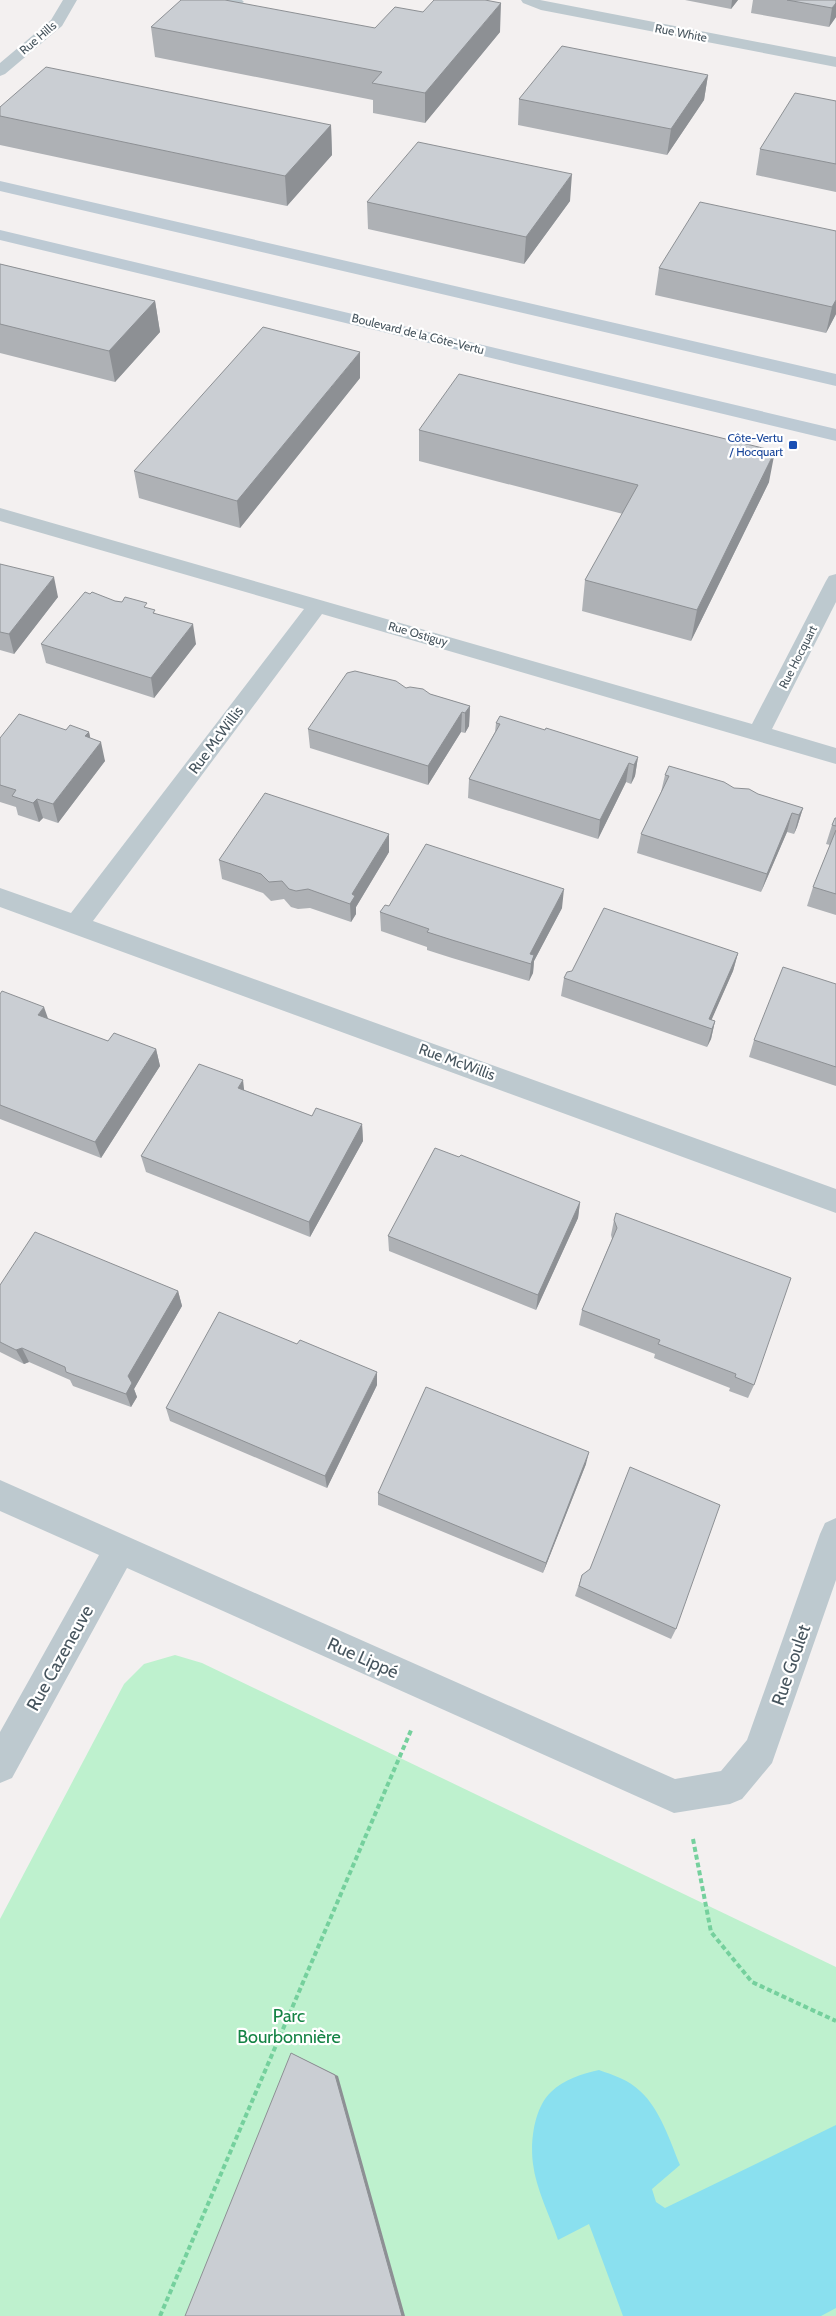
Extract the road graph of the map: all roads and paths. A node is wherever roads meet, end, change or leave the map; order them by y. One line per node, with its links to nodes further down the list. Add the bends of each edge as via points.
1 (70, 0): 6 (street, Rue Hills, via 57,23)
2 (528, 0): 5 (street, Rue White, via 541,6)
3 (230, 5): 4 (lane)
4 (251, 9)
5 (836, 62)
6 (0, 71)
7 (0, 186): 9 (main road)
8 (0, 235): 10 (main road, Boulevard de la Côte-Vertu)
9 (836, 380)
10 (836, 435)
11 (0, 514): 13 (street, Rue Ostiguy)
12 (836, 581): 14 (street, Rue Hocquart)
13 (318, 605): 14 (street, Rue Ostiguy); 17 (street, Rue McWillis)
14 (760, 732): 15 (street, Rue Ostiguy)
15 (836, 756)
16 (0, 897): 17 (street, Rue McWillis)
17 (78, 924): 18 (street, Rue McWillis)
18 (836, 1201)
19 (0, 1495): 21 (street, Rue Lippé)
20 (836, 1534): 24 (street, Rue Goulet, via 760,1751)
21 (120, 1549): 22 (street, Rue Lippé); 23 (street, Rue Cazeneuve)
22 (429, 1688): 25 (street, Rue Lippé, via 674,1796); 27 (path)
23 (0, 1766)
24 (730, 1787): 25 (street, Rue Lippé)
25 (685, 1796): 26 (path, via 711,1932 752,1982)
26 (836, 2021)
27 (160, 2316)

